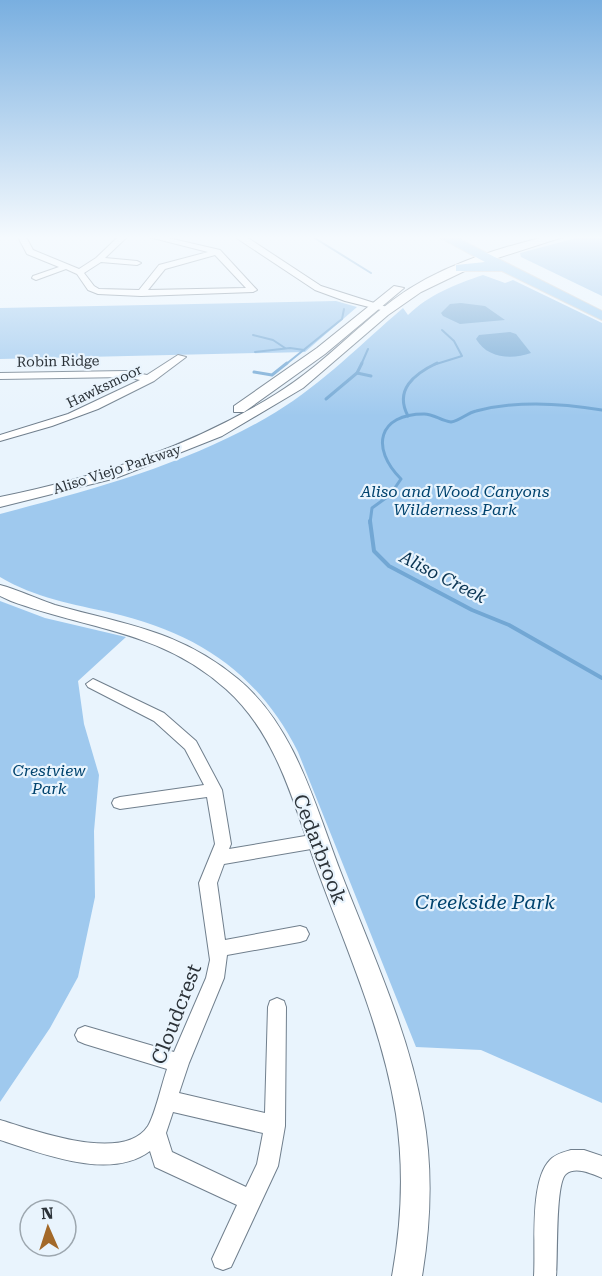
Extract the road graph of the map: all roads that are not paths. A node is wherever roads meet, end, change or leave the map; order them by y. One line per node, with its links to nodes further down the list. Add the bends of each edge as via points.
1 (346, 297): 7 (street)
2 (386, 297): 7 (main road, Aliso Viejo Parkway)
3 (406, 297): 8 (main road, Aliso Viejo Parkway)
4 (563, 297): 9 (main road)
5 (583, 297): 6 (main road)
6 (602, 305)
7 (373, 306): 8 (street); 14 (main road, Aliso Viejo Parkway, via 284,379 242,408 208,425 121,459)
8 (388, 309): 15 (main road, Aliso Viejo Parkway, via 284,396 226,429 111,474)
9 (602, 316)
10 (181, 357): 12 (street, Hawksmoor)
11 (0, 376): 12 (street, Robin Ridge, via 126,374)
12 (152, 379): 13 (street, Hawksmoor, via 76,416)
13 (0, 438)
14 (0, 490)
15 (0, 502)
16 (0, 590): 20 (main road, Cedarbrook, via 50,610 142,632 196,657 234,686 260,713 291,772)
17 (93, 684): 18 (street, Cloudcrest, via 168,723 195,751)
18 (214, 790): 19 (street); 21 (street, Cloudcrest, via 223,844)
19 (120, 803)
20 (317, 841): 21 (street); 34 (main road, Cedarbrook, via 382,1010 403,1080 414,1150 414,1237)
21 (218, 858): 23 (street, Cloudcrest, via 208,884)
22 (300, 934): 23 (street)
23 (217, 949): 26 (street, Cloudcrest, via 215,978)
24 (277, 1007): 28 (street)
25 (85, 1035): 26 (street)
26 (179, 1063): 27 (street, Cloudcrest)
27 (167, 1100): 28 (street); 30 (street, Cloudcrest)
28 (275, 1126): 32 (street, via 267,1166)
29 (0, 1130): 30 (street, via 44,1144 114,1154 129,1152)
30 (156, 1133): 32 (street, via 163,1159)
31 (602, 1167): 35 (street, via 578,1160 565,1162 554,1170 549,1188)
32 (252, 1201): 33 (street)
33 (222, 1258)
34 (407, 1276)
35 (545, 1276)

